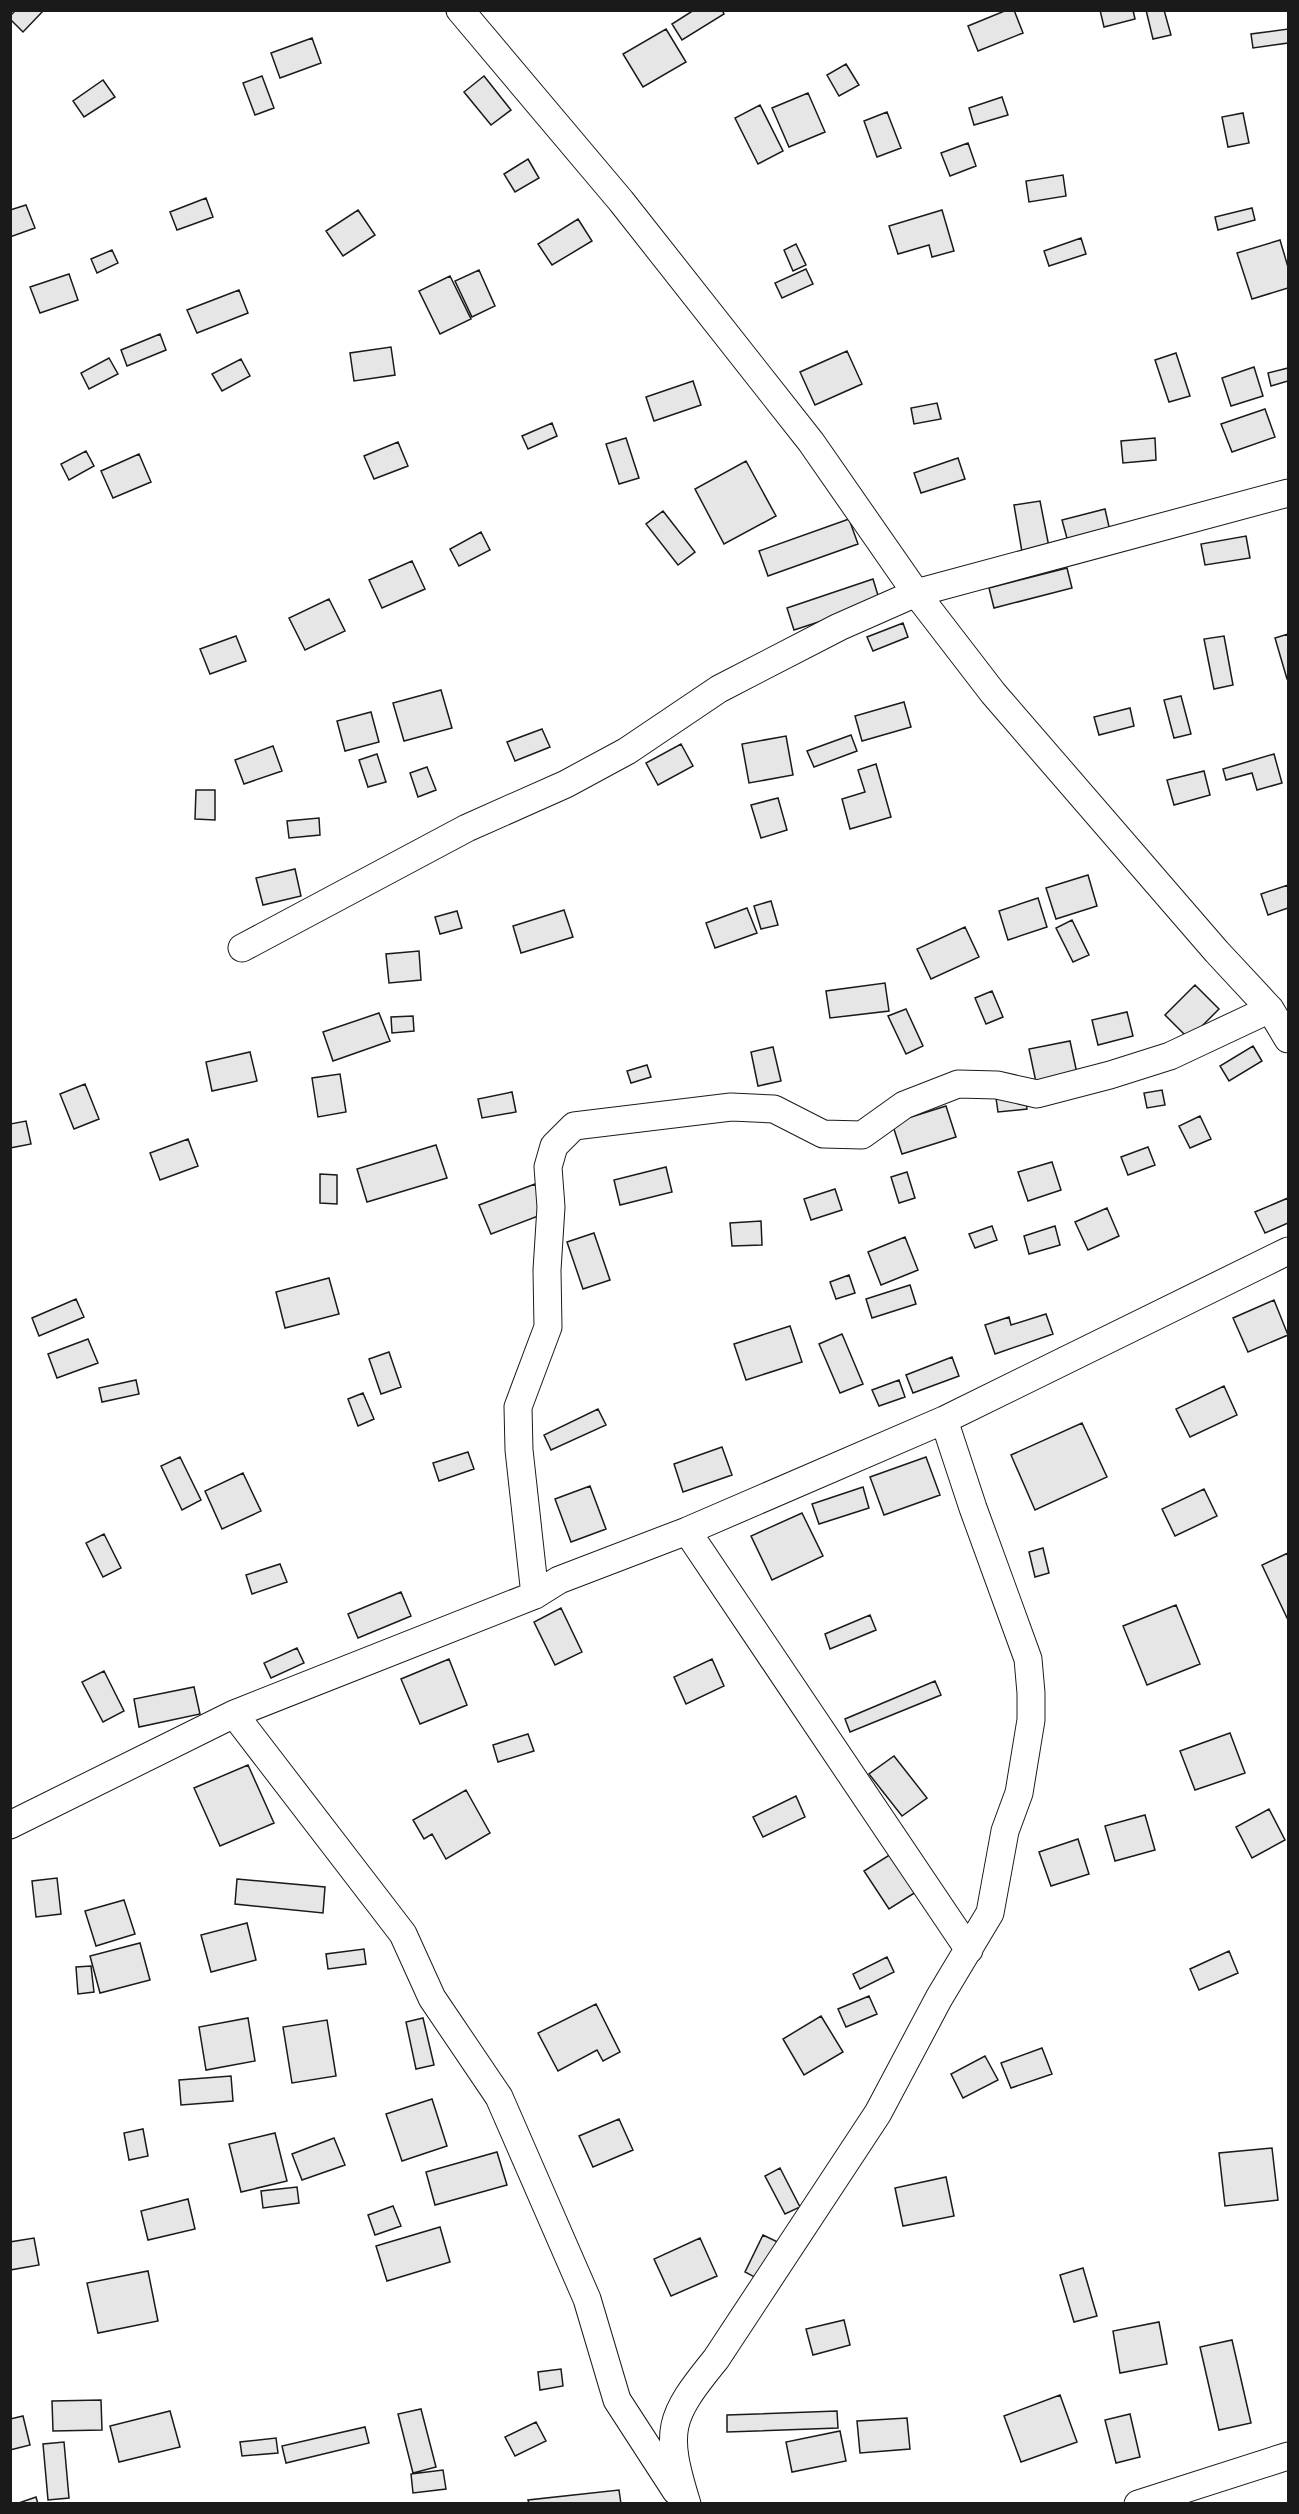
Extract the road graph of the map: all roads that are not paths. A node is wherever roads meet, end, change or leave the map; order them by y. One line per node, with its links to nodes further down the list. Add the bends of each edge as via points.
1 (460, 10): 3 (street, via 621,201 811,442)
2 (1288, 493): 3 (street)
3 (916, 592): 4 (street, via 729,684 627,751 467,828); 5 (street, via 993,693)
4 (242, 948)
5 (1270, 1009): 6 (street); 10 (street, via 1170,1056 1037,1094 997,1085 958,1084 904,1105 862,1135 823,1134 774,1109 731,1107 574,1126 554,1146 548,1167 548,1327 518,1407)
6 (1288, 1039)
7 (1288, 1251): 8 (street)
8 (944, 1420): 9 (street); 13 (street, via 1028,1659 1032,1693 1019,1793 1005,1831 990,1913)
9 (687, 1531): 10 (street, via 560,1580); 13 (street)
10 (535, 1595): 11 (street)
11 (234, 1714): 12 (street); 15 (street, via 403,1934 432,1998 499,2097 587,2299 617,2400)
12 (10, 1825)
13 (969, 1950): 15 (street, via 878,2113 675,2417 674,2451)
14 (1288, 2456): 16 (street)
15 (686, 2504)
16 (1138, 2504)

